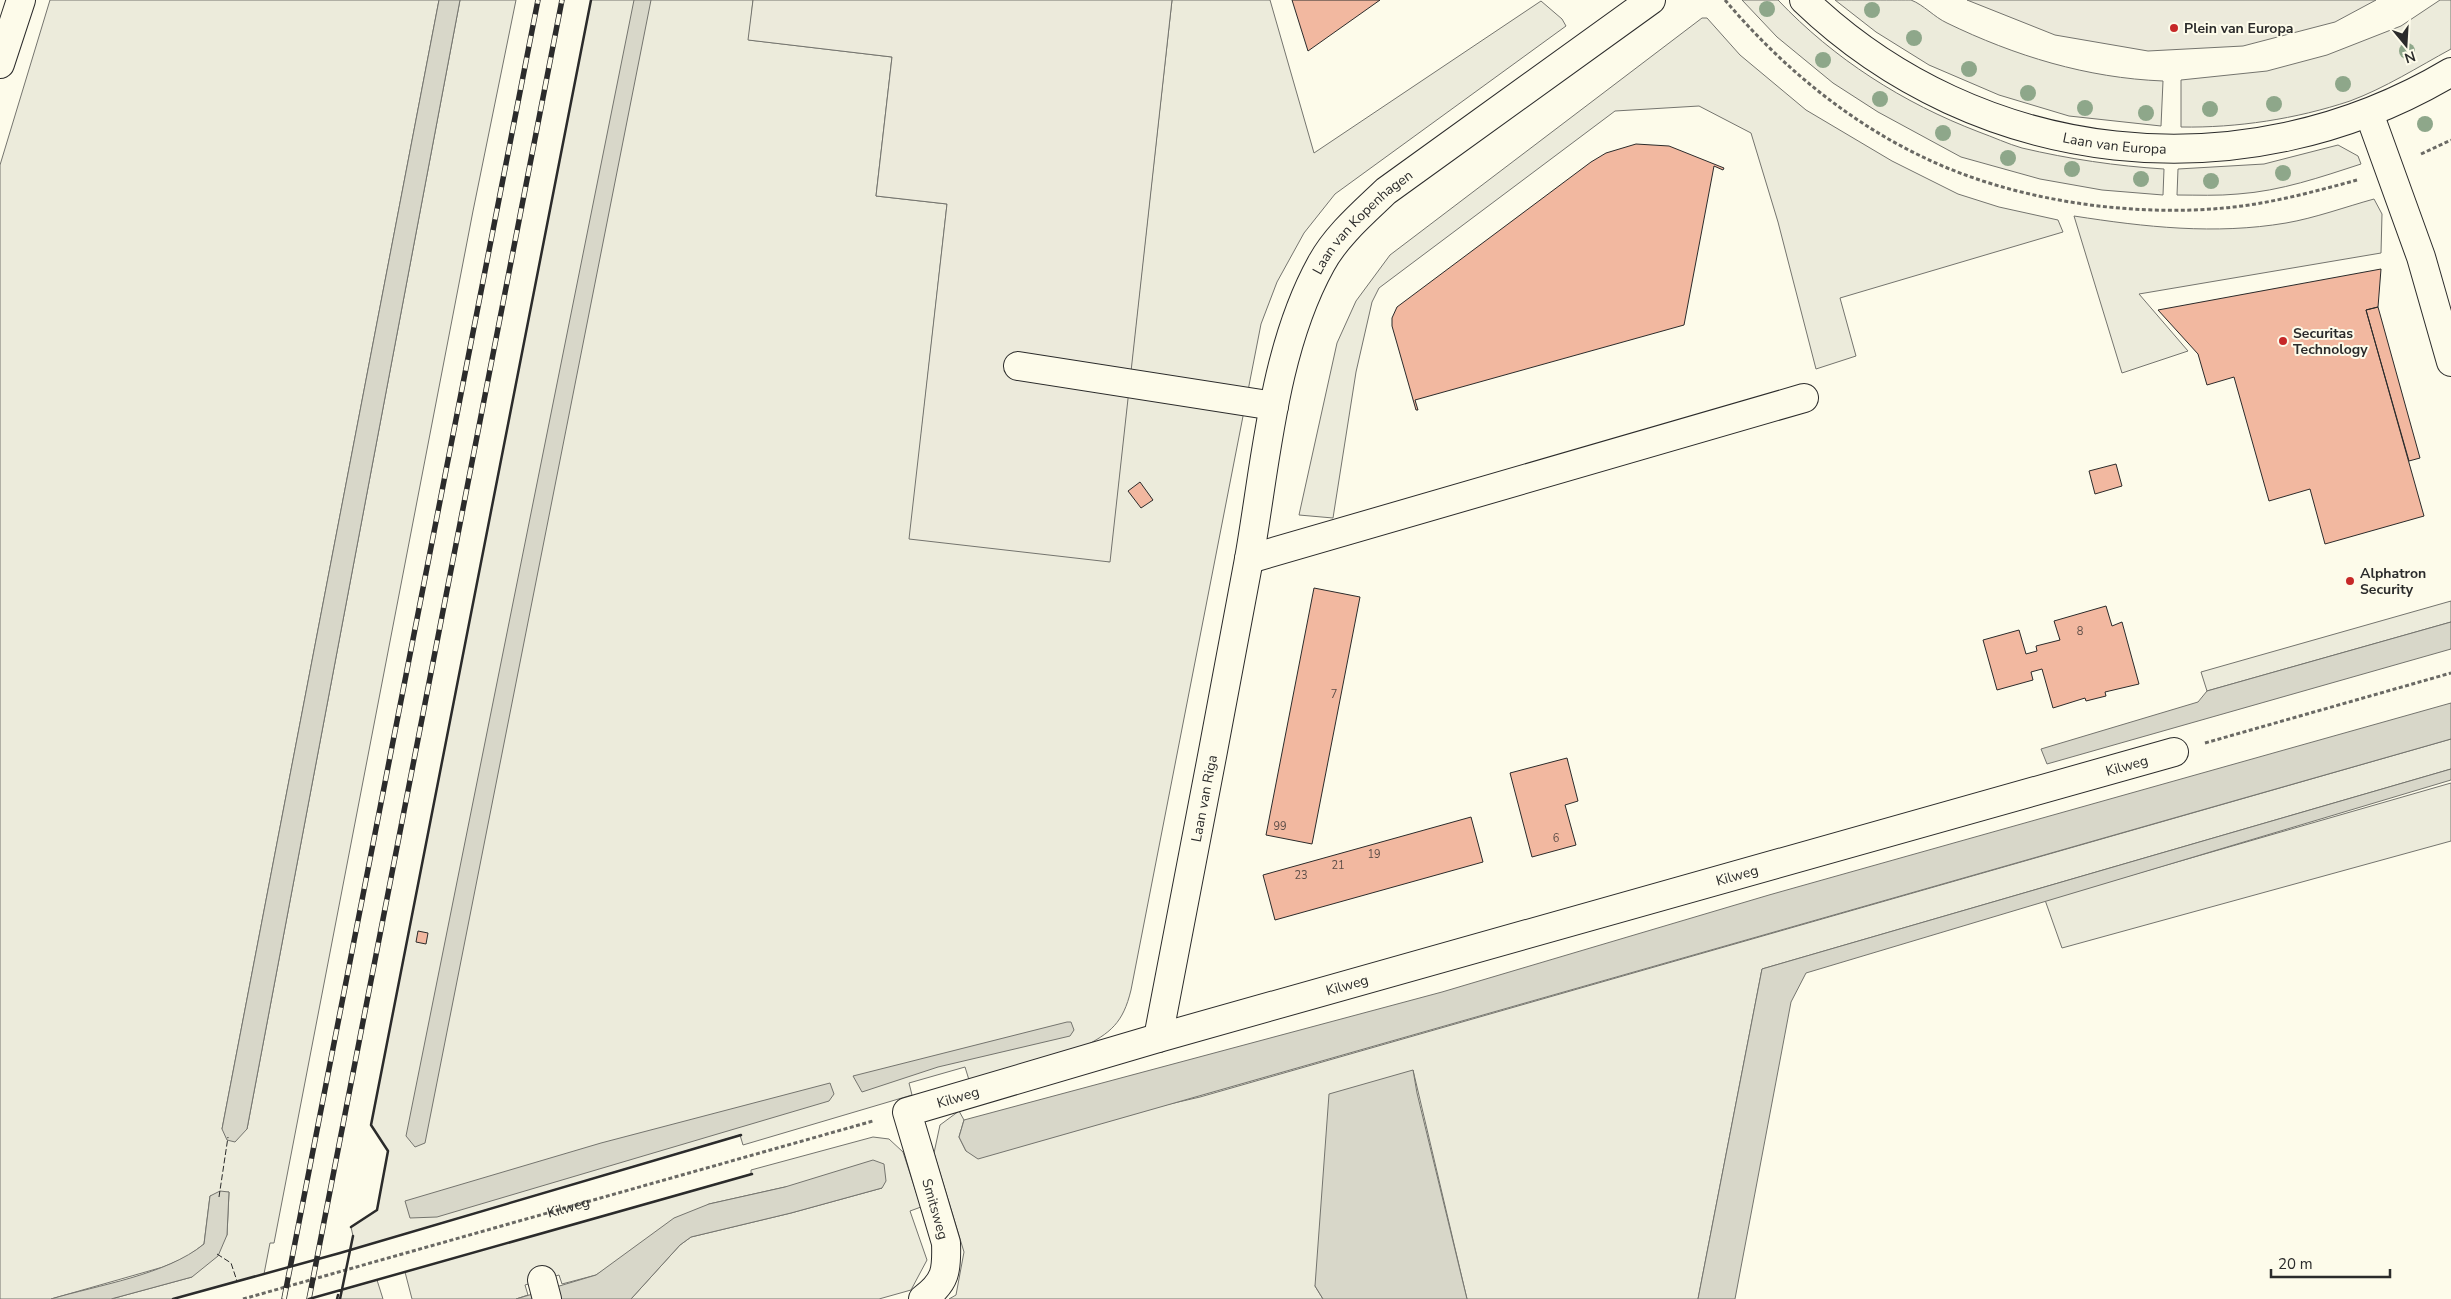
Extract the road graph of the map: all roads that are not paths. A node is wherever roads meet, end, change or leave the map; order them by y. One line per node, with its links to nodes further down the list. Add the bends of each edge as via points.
1 (21, 0): 4 (street)
2 (1651, 0): 10 (street, Laan van Kopenhagen, via 1386,191 1348,228 1321,263 1303,304)
3 (1804, 0): 6 (street, Laan van Europa, via 1827,22 1906,78 2004,122 2056,136 2101,145 2213,148 2261,143 2312,132)
4 (0, 64)
5 (2451, 72): 6 (street, Laan van Europa)
6 (2369, 113): 7 (street, via 2421,257)
7 (2451, 362)
8 (1018, 366): 10 (street)
9 (1804, 398): 11 (street)
10 (1274, 406): 11 (street, Laan van Kopenhagen)
11 (1249, 558): 13 (street, Laan van Riga)
12 (2174, 752): 13 (street, Kilweg)
13 (1158, 1038): 14 (street, Kilweg)
14 (907, 1112): 15 (street, Smitsweg, via 946,1243 945,1276 936,1290)
15 (923, 1299)

